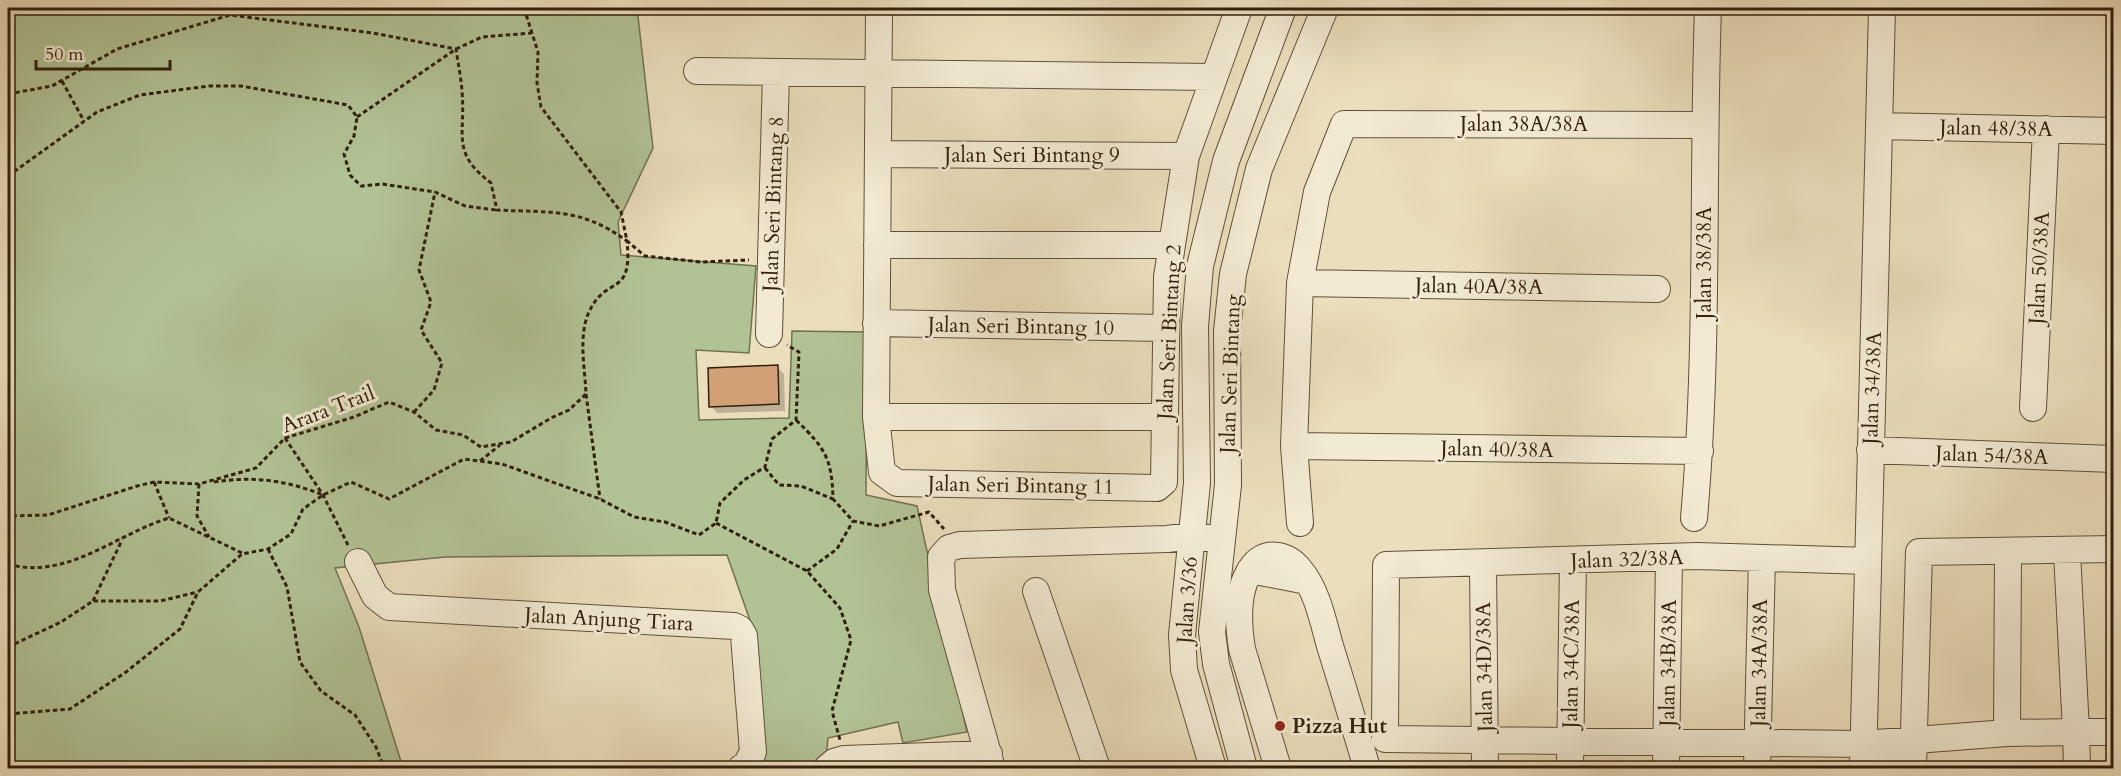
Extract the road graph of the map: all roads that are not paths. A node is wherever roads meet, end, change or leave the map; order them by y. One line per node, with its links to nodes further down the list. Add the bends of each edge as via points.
1 (879, 8): 9 (street)
2 (1239, 8): 10 (street, Jalan Seri Bintang 2)
3 (1283, 8): 34 (street, Jalan Seri Bintang, via 1226,161 1200,266 1195,326 1197,483)
4 (1325, 8): 35 (street, Jalan Seri Bintang, via 1259,169 1233,274 1227,331 1228,485)
5 (1708, 8): 11 (street, Jalan 38/38A)
6 (1882, 8): 12 (street, Jalan 34/38A)
7 (697, 71): 8 (street)
8 (776, 73): 9 (street); 23 (street, Jalan Seri Bintang 8)
9 (879, 74): 10 (street); 15 (street)
10 (1214, 76): 16 (street, Jalan Seri Bintang 2)
11 (1704, 125): 19 (street, Jalan 38A/38A, via 1344,124 1317,192); 29 (street, Jalan 38/38A)
12 (1879, 126): 13 (street, Jalan 48/38A); 28 (street, Jalan 34/38A)
13 (2046, 129): 14 (street, Jalan 48/38A); 24 (street, Jalan 50/38A)
14 (2114, 131)
15 (878, 154): 16 (street, Jalan Seri Bintang 9); 17 (street)
16 (1186, 156): 18 (street, Jalan Seri Bintang 2)
17 (878, 245): 18 (street); 21 (street)
18 (1172, 245): 22 (street, Jalan Seri Bintang 2)
19 (1300, 283): 20 (street, Jalan 40A/38A); 27 (street)
20 (1657, 290)
21 (876, 323): 22 (street, Jalan Seri Bintang 10); 25 (street)
22 (1166, 328): 26 (street, Jalan Seri Bintang 2)
23 (769, 334)
24 (2033, 408)
25 (876, 417): 26 (street); 31 (street, Jalan Seri Bintang 11, via 882,472 897,483)
26 (1164, 417): 31 (street, Jalan Seri Bintang 2)
27 (1294, 446): 29 (street, Jalan 40/38A); 33 (street)
28 (1870, 450): 30 (street, Jalan 54/38A); 42 (street, Jalan 34/38A)
29 (1700, 451): 32 (street, Jalan 38/38A)
30 (2114, 459)
31 (1162, 486)
32 (1694, 518)
33 (1300, 523)
34 (1192, 536): 35 (street); 58 (street, Jalan 3/36, via 1182,635 1184,670); 60 (street, via 960,544 945,553 942,590)
35 (1221, 544): 44 (street); 48 (street, Jalan 3/36)
36 (2114, 549): 38 (street)
37 (2008, 551): 38 (street); 51 (street); 55 (street, via 1919,552)
38 (2067, 552): 49 (street)
39 (1669, 557): 40 (street, Jalan 32/38A); 41 (street, Jalan 32/38A); 54 (street, Jalan 34B/38A)
40 (1761, 558): 42 (street, Jalan 32/38A); 56 (street, Jalan 34A/38A)
41 (1573, 560): 45 (street, Jalan 32/38A); 53 (street, Jalan 34C/38A)
42 (1868, 561): 59 (street, Jalan 34/38A)
43 (358, 562): 62 (street, Jalan Anjung Tiara, via 375,596 389,607 740,629 744,636 753,752)
44 (1255, 564): 47 (street, via 1241,596); 65 (street, via 1272,554 1289,559 1307,581 1316,598)
45 (1483, 565): 52 (street, Jalan 34D/38A); 52 (street, Jalan 32/38A, via 1386,565 1385,739)
46 (1036, 591): 63 (street)
47 (1239, 630): 48 (street); 64 (street)
48 (1212, 632): 57 (street, Jalan 3/36, via 1216,664)
49 (2076, 732): 50 (street); 51 (street); 71 (street)
50 (2114, 732)
51 (2007, 733): 55 (street)
52 (1485, 738): 53 (street); 66 (street, Jalan 34D/38A)
53 (1570, 740): 54 (street); 67 (street, Jalan 34C/38A)
54 (1666, 741): 56 (street); 68 (street, Jalan 34B/38A)
55 (1913, 741): 59 (street); 70 (street)
56 (1758, 742): 59 (street); 69 (street, Jalan 34A/38A)
57 (1240, 754): 58 (street)
58 (1210, 758)
59 (1863, 759): 70 (street)
60 (990, 761): 61 (street)
61 (835, 763)
62 (741, 768)
63 (1097, 768)
64 (1278, 768)
65 (1367, 768)
66 (1485, 768)
67 (1570, 768)
68 (1666, 768)
69 (1757, 768)
70 (1913, 768)
71 (2077, 768)

